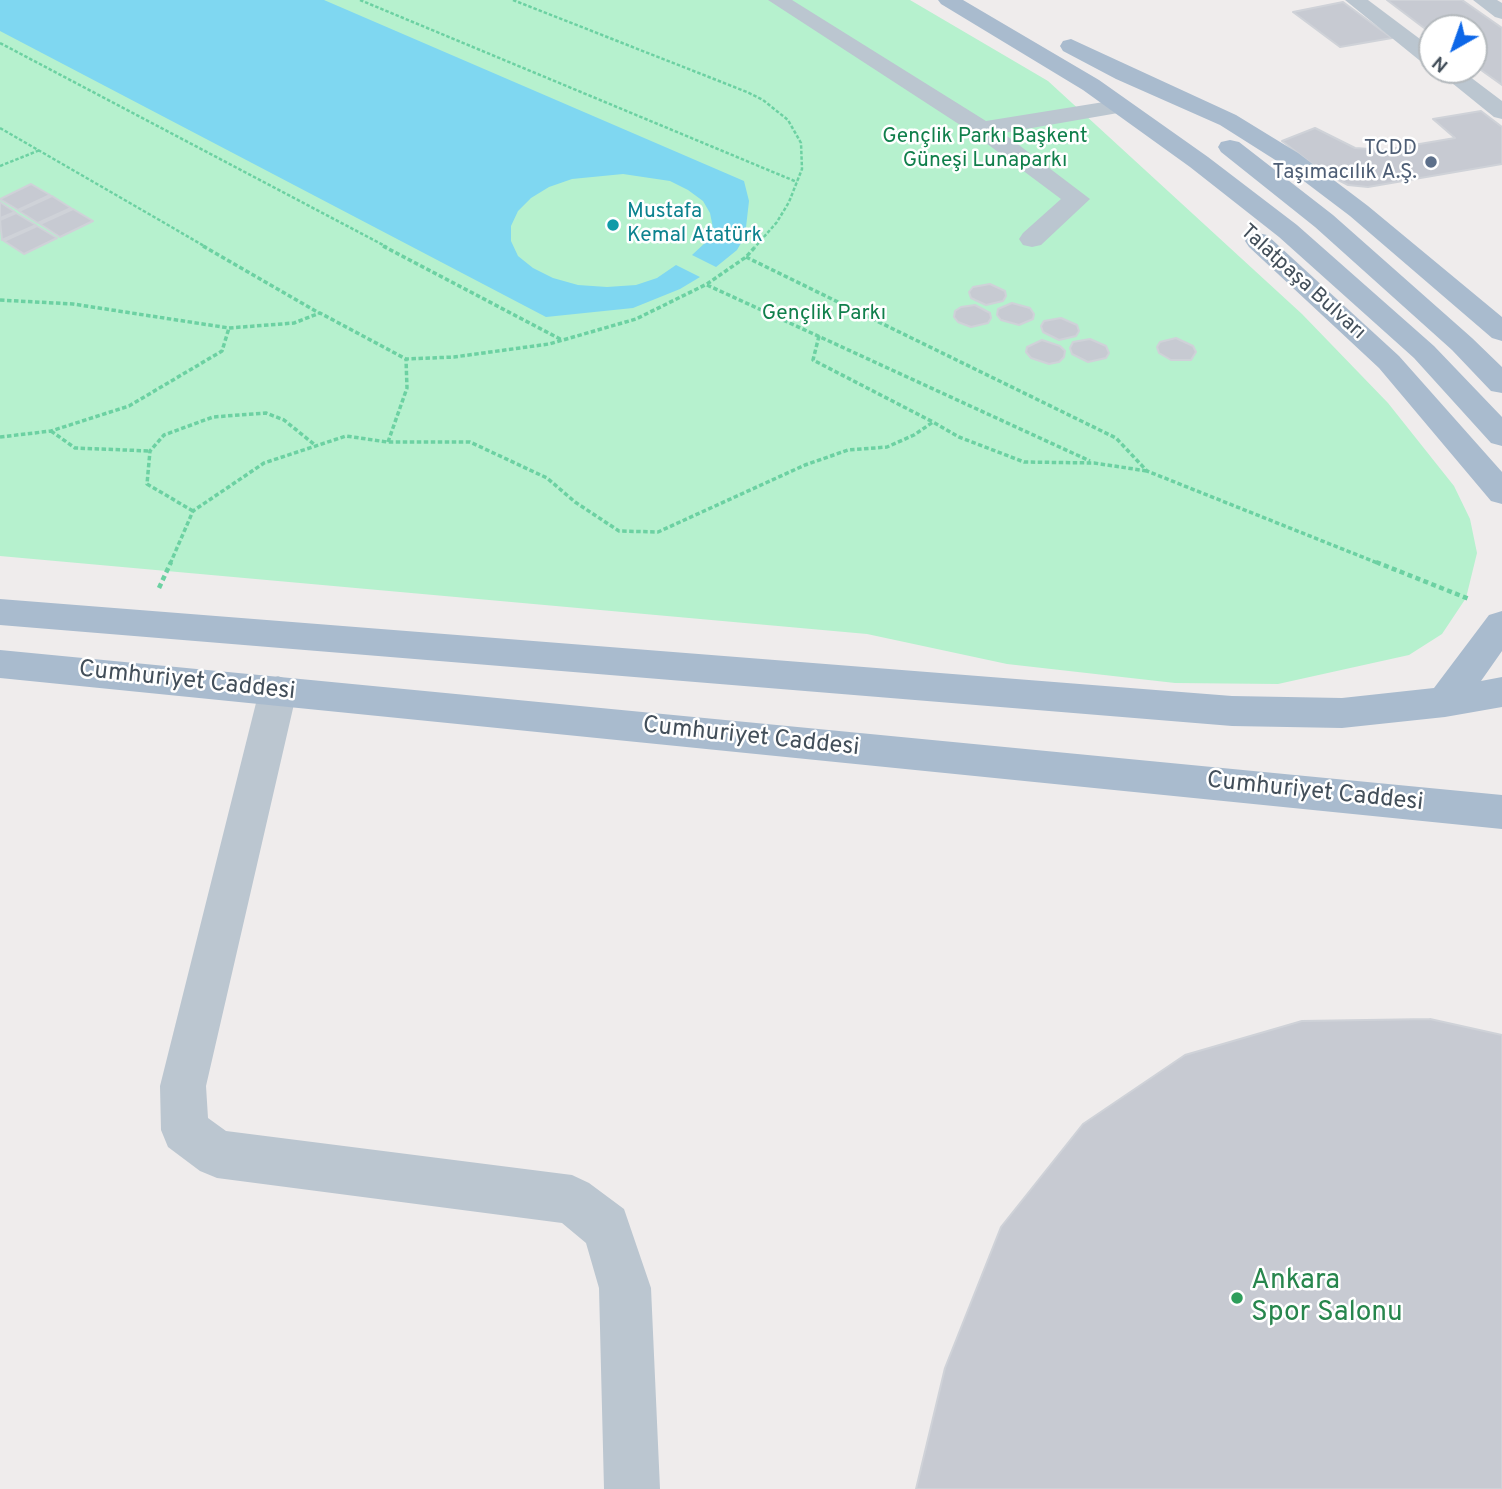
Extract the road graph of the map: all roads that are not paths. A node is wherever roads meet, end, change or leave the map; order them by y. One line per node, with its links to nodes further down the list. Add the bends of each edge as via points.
1 (778, 0): 13 (lane)
2 (948, 0): 10 (main road, Talatpaşa Bulvarı)
3 (982, 0): 8 (main road)
4 (1355, 0): 7 (lane)
5 (1483, 0): 6 (lane)
6 (1502, 13)
7 (1418, 48)
8 (1124, 74): 15 (main road, via 1228,120 1289,158); 16 (main road, via 1236,150 1324,221)
9 (1465, 84): 12 (lane)
10 (1091, 85): 11 (main road, Talatpaşa Bulvarı); 17 (main road, Talatpaşa Bulvarı, via 1288,231 1424,352)
11 (1110, 108): 13 (lane); 18 (main road, Talatpaşa Bulvarı, via 1141,142 1276,256 1389,362)
12 (1502, 112)
13 (982, 129): 14 (lane, via 1077,199)
14 (1032, 239)
15 (1502, 332)
16 (1502, 384)
17 (1502, 436)
18 (1502, 493)
19 (0, 612): 21 (main road, Cumhuriyet Caddesi)
20 (1490, 613): 28 (main road)
21 (128, 624): 22 (main road, Cumhuriyet Caddesi); 24 (main road)
22 (188, 628): 25 (main road); 28 (main road, Cumhuriyet Caddesi, via 1232,711 1342,713)
23 (0, 664): 24 (main road, Cumhuriyet Caddesi)
24 (91, 672): 25 (main road, Cumhuriyet Caddesi)
25 (160, 678): 26 (main road, Cumhuriyet Caddesi)
26 (278, 691): 29 (main road, Cumhuriyet Caddesi); 30 (lane, via 183,1086 185,1130 217,1154 572,1200 606,1227 625,1288)
27 (1502, 692): 28 (main road, Cumhuriyet Caddesi)
28 (1445, 702)
29 (1502, 812)
30 (632, 1489)

